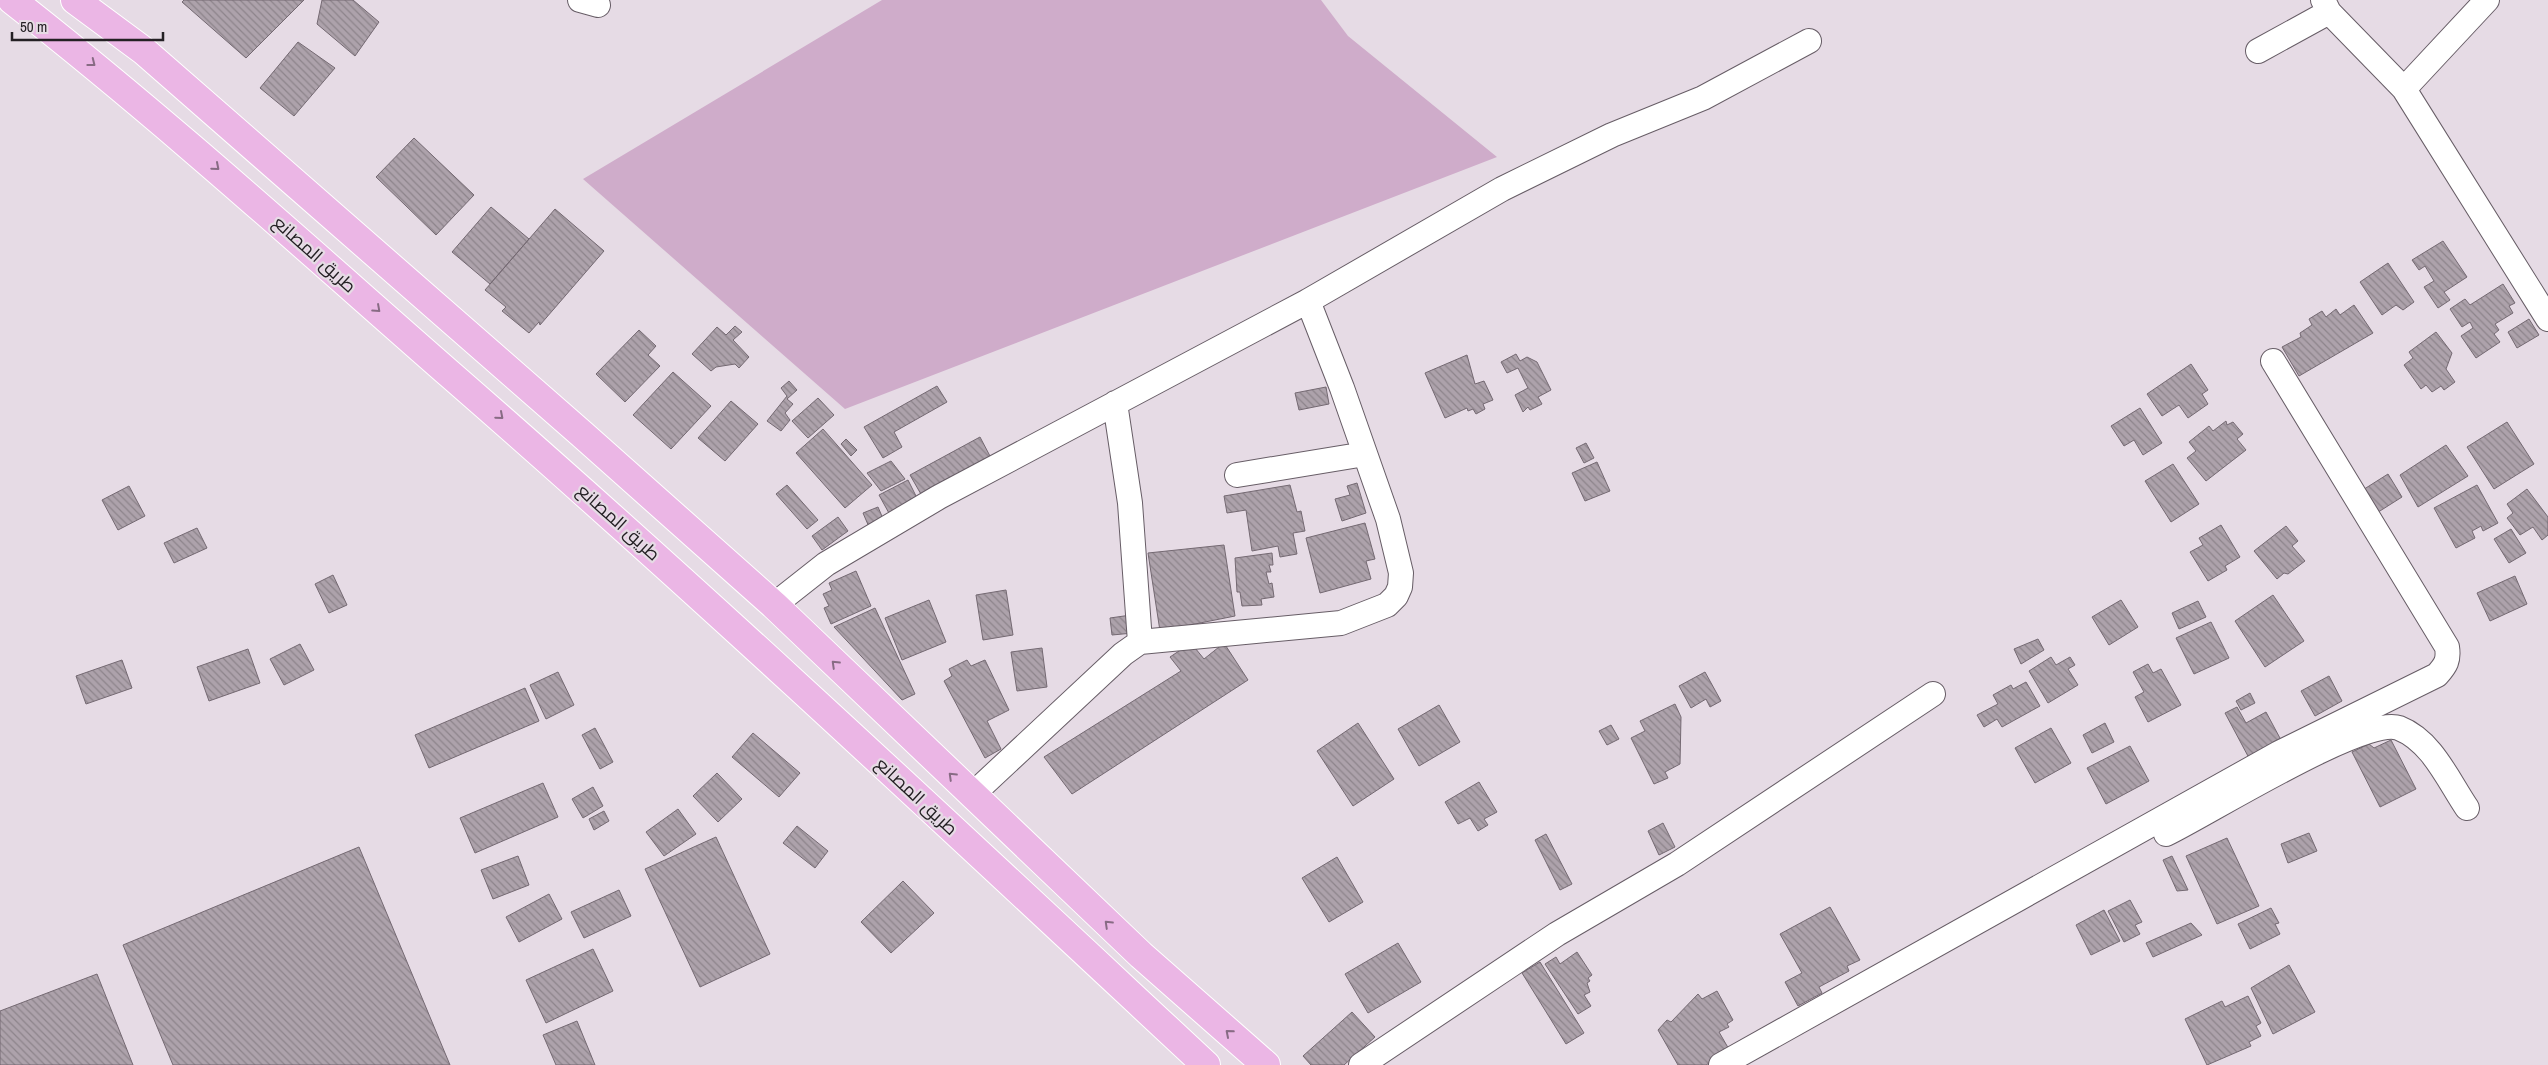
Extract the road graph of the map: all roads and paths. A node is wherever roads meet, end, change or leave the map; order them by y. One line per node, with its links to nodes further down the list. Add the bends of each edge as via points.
1 (12, 0): 9 (main road, طريق المصانع, one-way to 9, via 110,77)
2 (75, 0): 8 (main road, via 144,51)
3 (2487, 0): 7 (street)
4 (2326, 6): 6 (street); 7 (street)
5 (1809, 41): 10 (street, via 1703,98 1612,135 1502,189)
6 (2258, 51)
7 (2404, 89): 11 (street)
8 (276, 166): 9 (main road); 16 (main road)
9 (247, 194): 21 (main road, طريق المصانع, one-way to 21, via 662,560)
10 (1308, 301): 13 (street); 14 (street)
11 (2548, 318)
12 (2273, 361): 24 (street, via 2447,647 2446,666 2437,675 2279,753)
13 (1115, 403): 16 (street, via 860,542); 17 (street, via 1130,503)
14 (1365, 454): 15 (street); 17 (street, via 1388,519 1401,573 1396,596 1387,605 1341,623 1322,626)
15 (1237, 475)
16 (774, 605): 19 (main road, one-way to 16)
17 (1140, 642): 19 (street)
18 (1933, 694): 23 (street, via 1677,864 1557,934)
19 (972, 795): 22 (main road, one-way to 19, via 1141,955)
20 (2467, 808): 25 (street, via 2429,749 2415,736 2397,727 2376,728 2319,750 2019,912)
21 (1206, 1065)
22 (1266, 1065)
23 (1361, 1065)
24 (1721, 1065)
25 (1746, 1065)

